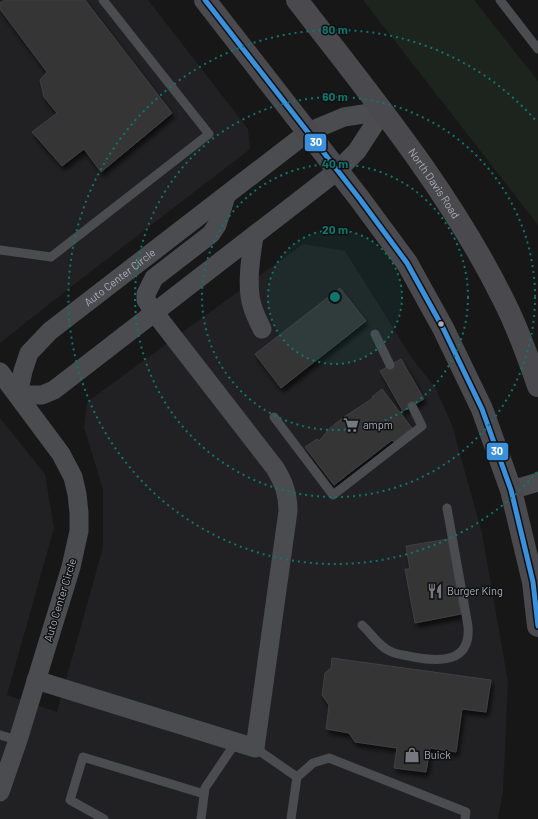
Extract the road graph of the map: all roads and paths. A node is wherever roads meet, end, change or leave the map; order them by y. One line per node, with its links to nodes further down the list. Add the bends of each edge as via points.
1 (103, 0): 11 (lane, via 209,134 51,257)
2 (205, 0): 7 (main road)
3 (297, 0): 6 (main road, North Davis Road)
4 (500, 0): 5 (lane)
5 (538, 49)
6 (383, 111): 7 (street, Auto Center Circle, via 344,117); 8 (street, via 357,151); 17 (main road, North Davis Road, via 436,184 478,252 504,300)
7 (308, 132): 8 (main road); 9 (street, Auto Center Circle)
8 (338, 171): 10 (street); 22 (main road, via 407,263 439,321 482,408)
9 (226, 196): 12 (street, via 212,234 154,278 149,286 146,300); 18 (street, Auto Center Circle, via 50,331 29,353)
10 (254, 236): 12 (street); 13 (street, via 250,263 250,298)
11 (0, 250)
12 (154, 312): 18 (street, via 54,390 42,395); 29 (street, via 275,468 286,488 288,511)
13 (262, 329)
14 (375, 334): 15 (lane)
15 (390, 365)
16 (0, 372): 18 (street)
17 (538, 386)
18 (18, 396): 26 (street, Auto Center Circle, via 62,454 73,477 79,513 76,548)
19 (412, 406): 20 (lane, via 422,426 333,495)
20 (274, 417)
21 (538, 482): 22 (street)
22 (511, 490): 25 (main road, via 533,582)
23 (447, 508): 24 (lane, via 468,626 469,636 463,651 442,659 425,659 392,652)
24 (362, 625)
25 (538, 626)
26 (36, 680): 27 (street, Auto Center Circle); 28 (street)
27 (9, 738): 31 (street, Auto Center Circle)
28 (236, 742): 29 (street); 32 (lane, via 205,788)
29 (255, 748): 30 (lane)
30 (297, 777): 35 (lane); 36 (lane, via 313,763 329,758 466,812)
31 (0, 792)
32 (204, 794): 33 (lane, via 83,757 70,800); 34 (lane)
33 (104, 819)
34 (201, 819)
35 (292, 819)
36 (465, 819)

